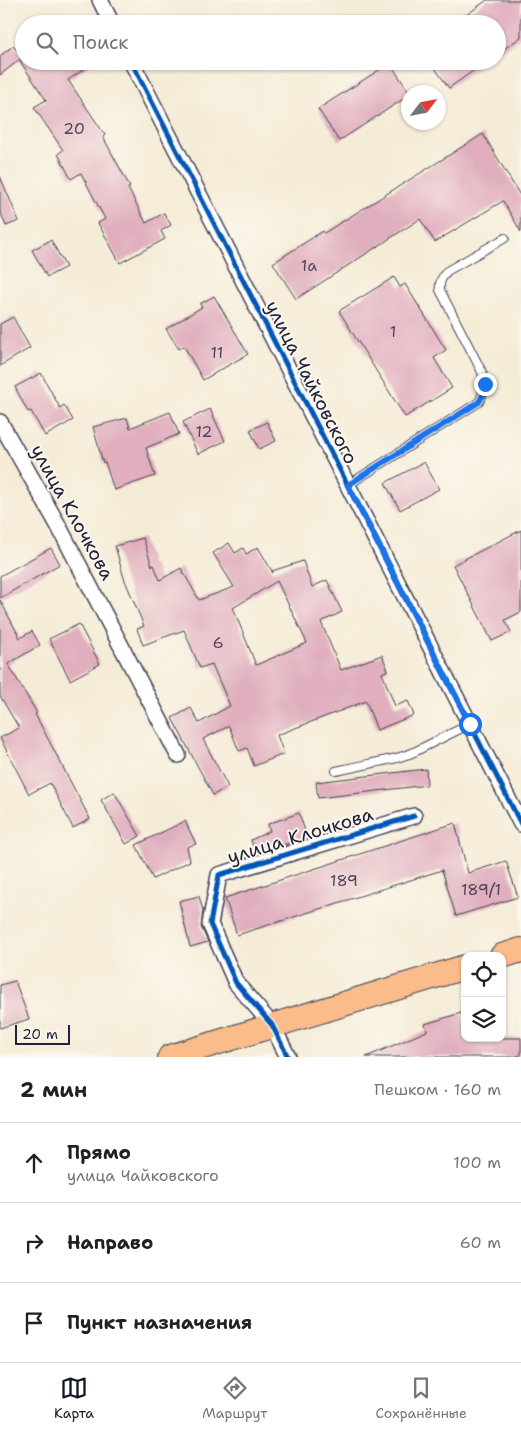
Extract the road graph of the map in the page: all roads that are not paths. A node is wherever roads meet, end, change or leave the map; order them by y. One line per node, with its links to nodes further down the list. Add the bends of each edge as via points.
1 (100, 0): 2 (street)
2 (108, 15)
3 (136, 70): 6 (street, улица Чайковского)
4 (506, 238): 6 (lane, via 447,271 440,283 440,290 482,372 485,384 479,402)
5 (0, 422): 8 (street, улица Клочкова, via 58,525)
6 (348, 485): 7 (street, улица Чайковского)
7 (470, 724): 9 (lane, via 412,753); 11 (street, улица Чайковского)
8 (178, 755)
9 (336, 771)
10 (414, 816): 15 (street, улица Клочкова, via 219,875 210,924 236,983)
11 (521, 824)
12 (521, 950): 13 (main road)
13 (506, 955)
14 (461, 968): 15 (main road)
15 (272, 1026): 16 (main road); 17 (street, улица Клочкова)
16 (170, 1057)
17 (288, 1057)

